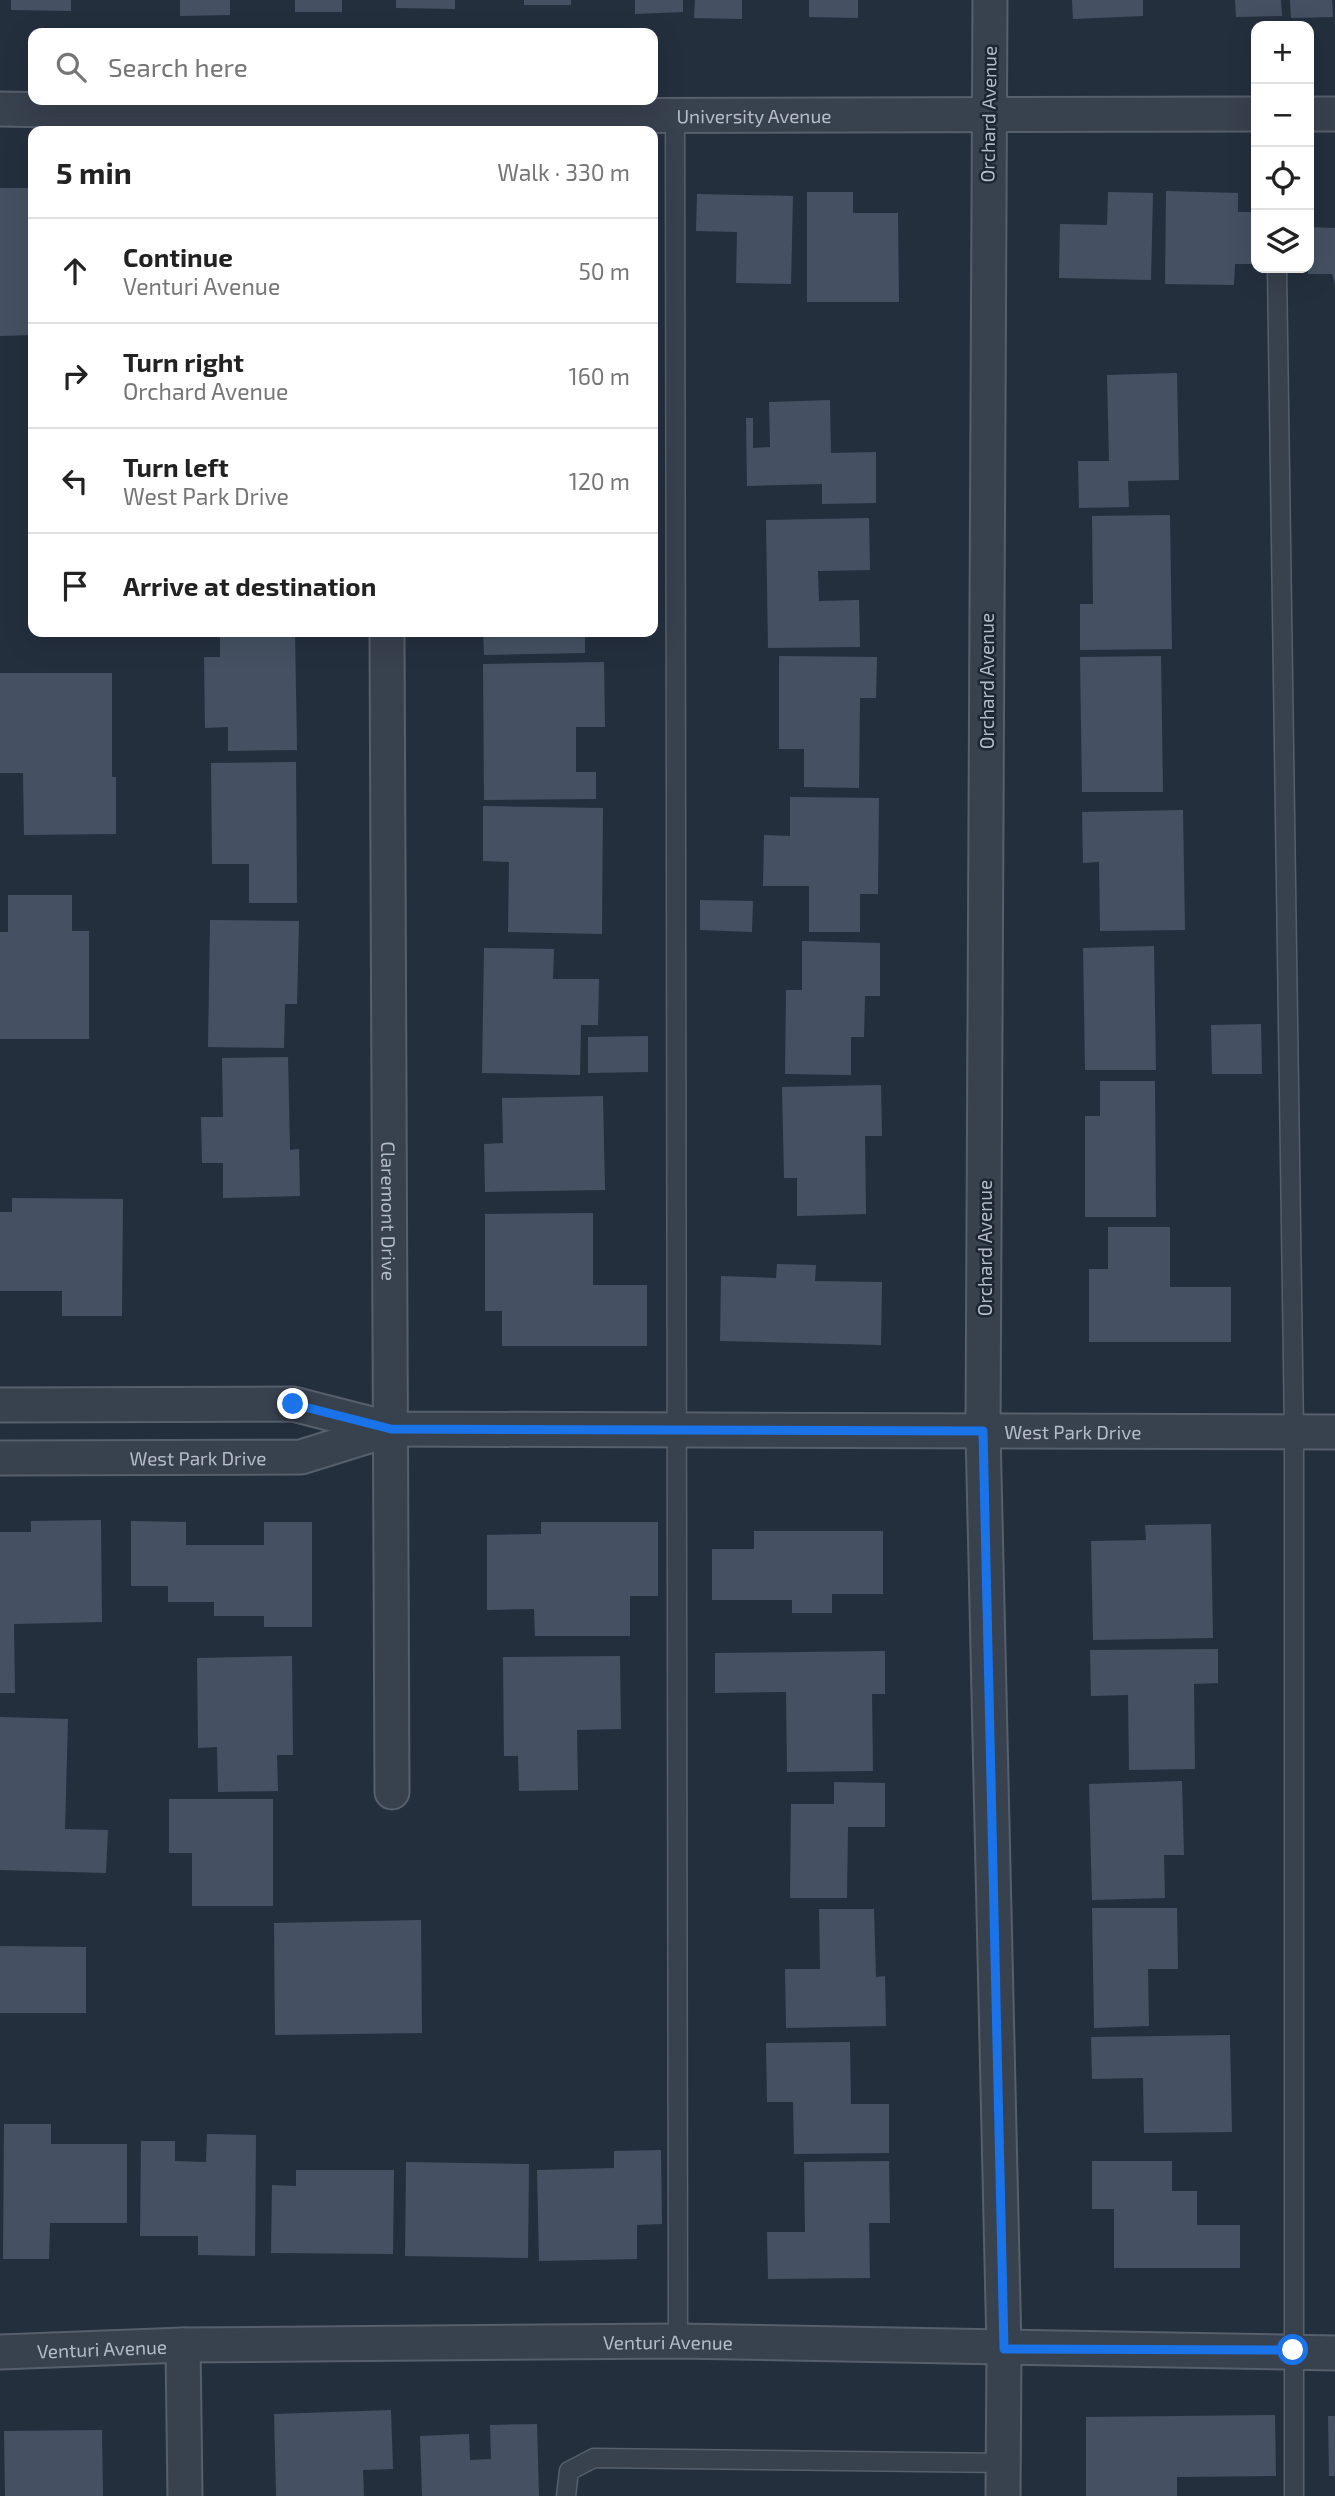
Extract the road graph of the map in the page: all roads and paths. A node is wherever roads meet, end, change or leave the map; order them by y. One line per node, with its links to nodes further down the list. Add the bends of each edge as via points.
1 (990, 0): 3 (street, Orchard Avenue)
2 (0, 109): 8 (street, University Avenue)
3 (988, 114): 4 (street, University Avenue); 7 (street, University Avenue); 14 (street, Orchard Avenue)
4 (1251, 114)
5 (1314, 114): 6 (street)
6 (1335, 114)
7 (675, 116): 8 (street, University Avenue); 13 (lane)
8 (384, 123)
9 (1277, 273): 15 (lane)
10 (387, 637): 12 (street, Claremont Drive)
11 (0, 1405): 12 (street, West Park Drive, via 293,1404)
12 (391, 1429): 13 (street, West Park Drive); 17 (street, West Park Drive, via 301,1457); 18 (street, Claremont Drive)
13 (678, 1430): 14 (street, West Park Drive); 19 (lane)
14 (983, 1431): 15 (street, West Park Drive); 21 (street, Orchard Avenue)
15 (1294, 1432): 16 (street, West Park Drive); 22 (lane)
16 (1335, 1432)
17 (0, 1458)
18 (392, 1792)
19 (678, 2341): 20 (street, Venturi Avenue); 21 (street, Venturi Avenue)
20 (183, 2345): 23 (street, Venturi Avenue); 26 (street)
21 (1004, 2349): 22 (street, Venturi Avenue); 25 (street, Orchard Avenue)
22 (1293, 2350): 24 (street, Venturi Avenue); 29 (lane)
23 (0, 2352)
24 (1335, 2353)
25 (1004, 2463): 27 (lane, via 594,2458 569,2471); 28 (street, Orchard Avenue)
26 (185, 2496)
27 (566, 2496)
28 (1003, 2496)
29 (1294, 2496)

